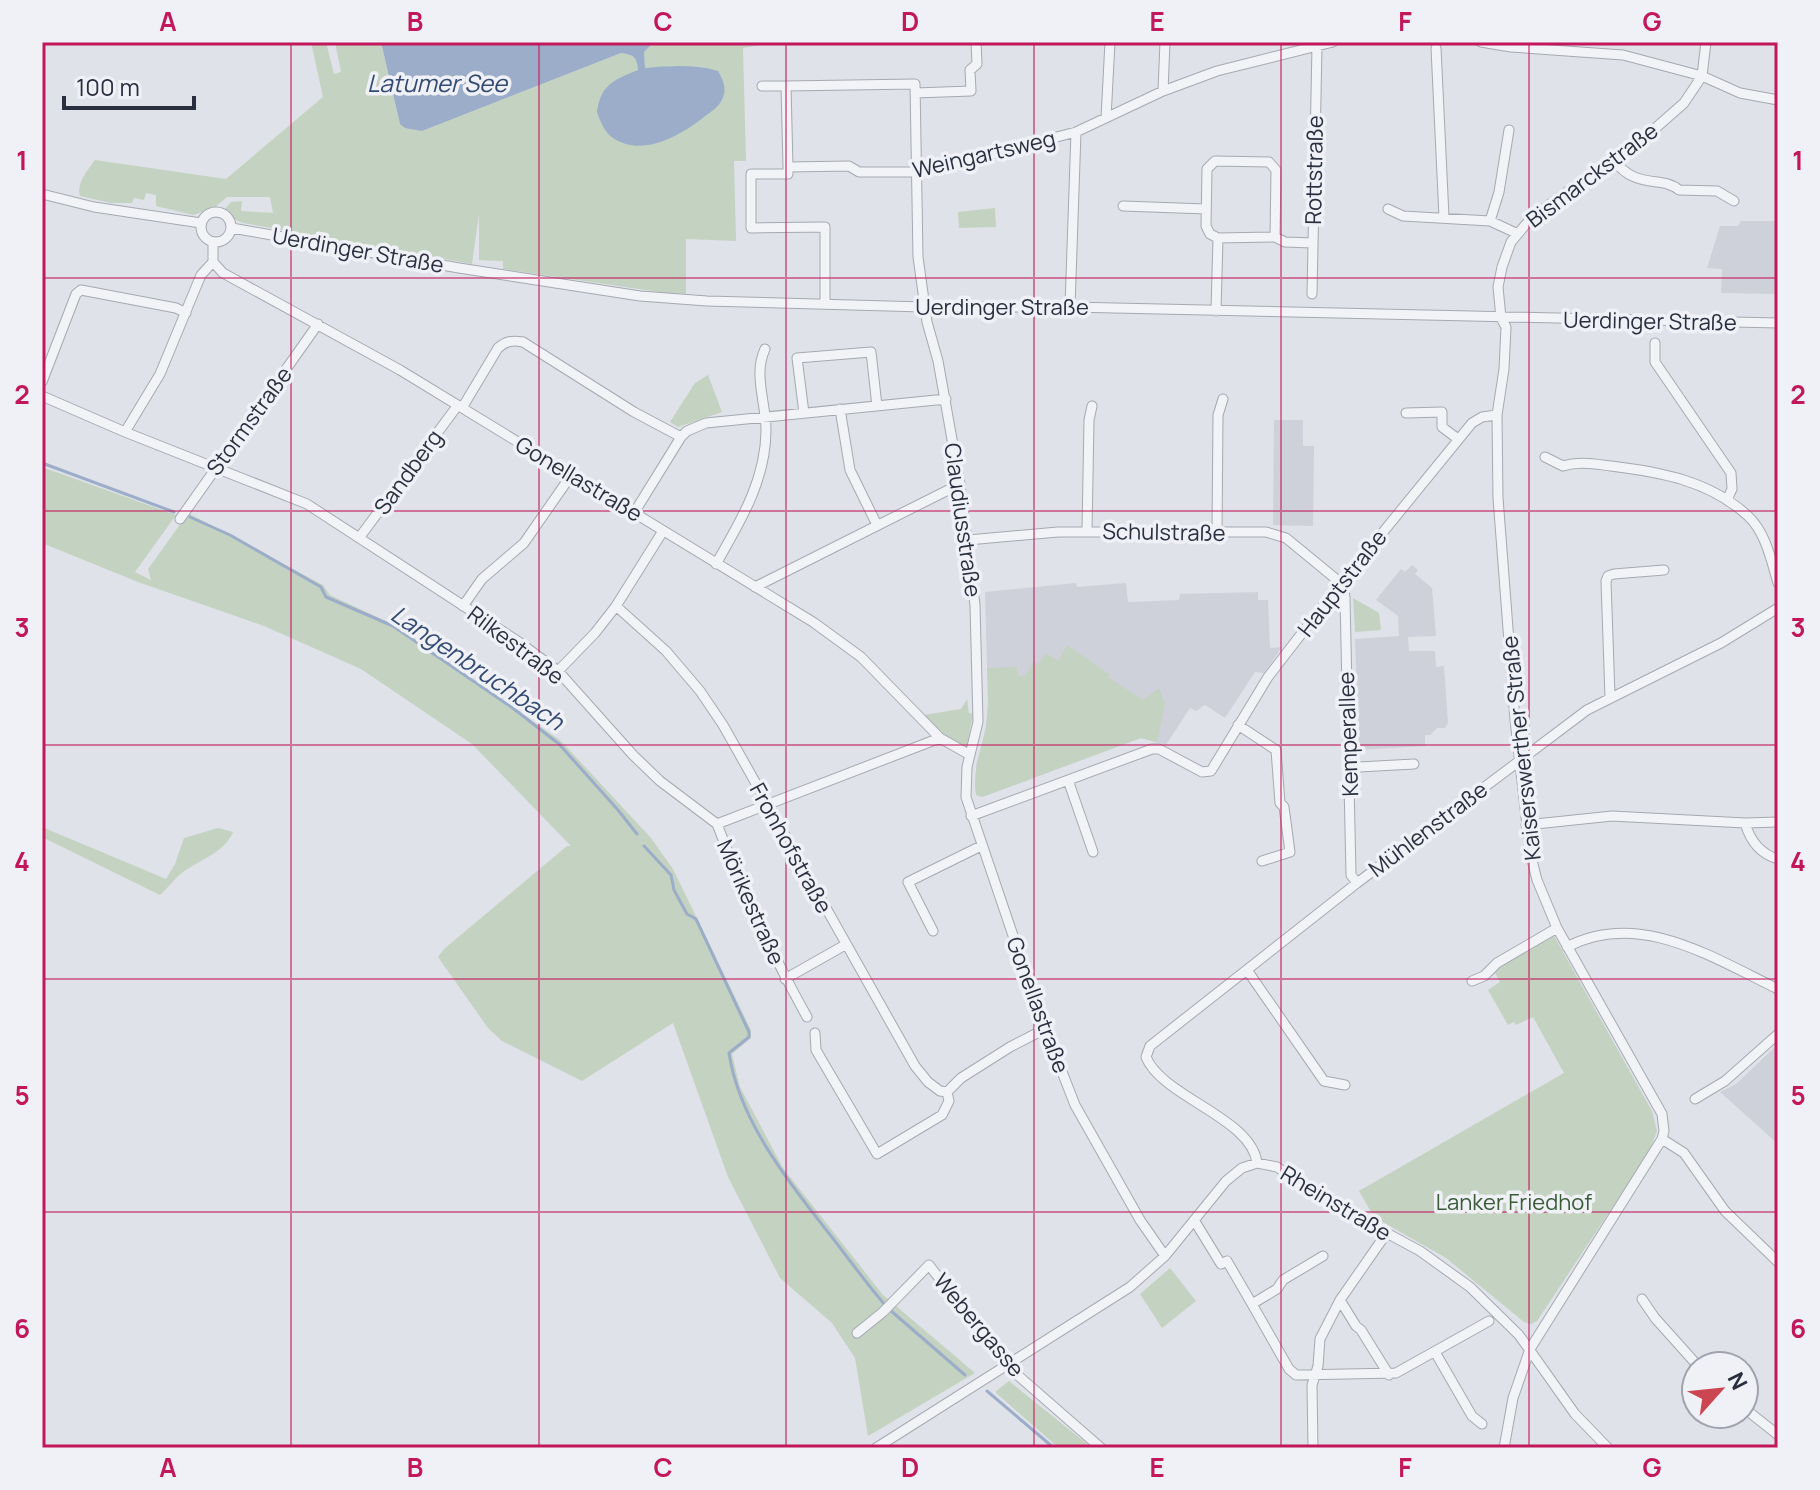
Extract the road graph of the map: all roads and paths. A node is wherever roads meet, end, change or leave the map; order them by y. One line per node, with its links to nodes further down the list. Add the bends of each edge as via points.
1 (976, 42): 13 (street, via 971,91)
2 (1110, 42): 15 (street)
3 (1165, 42): 12 (street)
4 (1481, 42): 7 (street)
5 (1706, 42): 9 (street, Bismarckstraße)
6 (1324, 43): 12 (street, Weingartsweg); 34 (street, Rottstraße)
7 (1511, 45): 9 (street, via 1623,55)
8 (1436, 48): 26 (street)
9 (1702, 76): 14 (street, via 1740,93); 18 (street, Bismarckstraße, via 1668,119)
10 (762, 86): 11 (street)
11 (786, 86): 13 (street, via 915,84); 19 (street)
12 (1163, 91): 15 (street, Weingartsweg)
13 (915, 93): 20 (street, Claudiusstraße)
14 (1778, 100)
15 (1106, 118): 17 (street, Weingartsweg)
16 (1509, 130): 27 (street)
17 (1076, 132): 20 (street, Weingartsweg); 39 (street)
18 (1613, 159): 22 (street, via 1641,181 1717,191); 30 (street, Bismarckstraße, via 1551,201)
19 (788, 167): 20 (street, Weingartsweg); 37 (street, Weingartsweg, via 788,174 751,174 751,228 825,227)
20 (917, 172): 38 (street, Claudiusstraße)
21 (42, 194): 28 (street, Uerdinger Straße)
22 (1734, 201)
23 (1123, 206): 24 (street)
24 (1206, 209): 31 (street, via 1207,169 1215,161 1269,162 1276,170); 32 (street, via 1206,226)
25 (1388, 209): 26 (street, via 1403,216)
26 (1444, 217): 27 (street)
27 (1490, 221): 30 (street)
28 (201, 223): 29 (street, Uerdinger Straße, via 219,211 229,217); 33 (street, via 203,235)
29 (232, 228): 33 (street, via 223,241); 37 (street, Uerdinger Straße, via 640,296)
30 (1516, 233): 42 (street, Bismarckstraße, via 1500,277)
31 (1275, 237): 32 (street); 34 (street)
32 (1218, 238): 40 (street)
33 (213, 242): 35 (street)
34 (1312, 243): 36 (street, Rottstraße)
35 (213, 262): 41 (street, via 201,275); 44 (street, Gonellastraße, via 223,273)
36 (1312, 294)
37 (825, 304): 38 (street, Uerdinger Straße)
38 (924, 307): 39 (street, Uerdinger Straße); 49 (street, Claudiusstraße)
39 (1070, 307): 40 (street, Uerdinger Straße)
40 (1216, 311): 42 (street, Uerdinger Straße)
41 (186, 313): 47 (street, via 81,290); 59 (street, via 160,374)
42 (1501, 318): 43 (street, Uerdinger Straße); 57 (street, Kaiserswerther Straße, via 1506,327)
43 (1778, 323)
44 (318, 324): 51 (street, Gonellastraße); 63 (street, Stormstraße)
45 (1655, 343): 66 (street, via 1655,362 1731,473)
46 (765, 349): 58 (street, via 758,364)
47 (42, 382)
48 (42, 396): 59 (street, Rilkestraße)
49 (946, 399): 52 (street); 65 (street, Claudiusstraße)
50 (1223, 399): 72 (street, via 1218,415)
51 (460, 406): 60 (street, Sandberg, via 498,348 515,340); 64 (street, Gonellastraße); 73 (street, Sandberg)
52 (877, 406): 54 (street); 55 (street, via 871,352 797,358)
53 (1092, 406): 71 (street)
54 (840, 409): 55 (street); 69 (street, via 850,470)
55 (804, 413): 58 (street)
56 (1406, 413): 61 (street, via 1442,412 1442,427)
57 (1497, 415): 61 (street, Hauptstraße, via 1477,420); 89 (street, Kaiserswerther Straße, via 1498,498)
58 (766, 418): 60 (street, via 706,423); 75 (street, via 765,451 752,498)
59 (125, 432): 63 (street, Rilkestraße)
60 (681, 437): 67 (street)
61 (1458, 439): 78 (street, Hauptstraße)
62 (1545, 457): 66 (street, via 1563,466 1576,462 1670,475)
63 (215, 468): 68 (street, Stormstraße); 73 (street, Rilkestraße, via 307,504)
64 (572, 474): 67 (street, Gonellastraße); 80 (street, via 524,543 482,579)
65 (960, 484): 69 (street); 74 (street, Claudiusstraße)
66 (1727, 500): 77 (street, via 1760,533)
67 (634, 513): 70 (street, Gonellastraße)
68 (180, 519)
69 (877, 525): 79 (street)
70 (663, 531): 75 (street, Gonellastraße); 81 (street)
71 (1087, 531): 72 (street, Schulstraße); 74 (street, Schulstraße)
72 (1217, 533): 78 (street, Schulstraße, via 1277,534)
73 (359, 538): 80 (street, Rilkestraße)
74 (968, 540): 86 (street, Claudiusstraße, via 979,703)
75 (716, 564): 79 (street, Gonellastraße)
76 (1664, 570): 84 (street, via 1608,576)
77 (1778, 583)
78 (1342, 584): 85 (street, Hauptstraße, via 1268,677); 103 (street, Kemperallee, via 1351,875)
79 (755, 587): 87 (street, Gonellastraße, via 861,657)
80 (463, 606): 83 (street, Rilkestraße)
81 (616, 606): 83 (street); 93 (street, Fronhofstraße, via 700,691)
82 (1778, 608): 84 (street, Mühlenstraße, via 1721,643)
83 (558, 671): 97 (street, Rilkestraße, via 660,781)
84 (1610, 697): 89 (street, Mühlenstraße)
85 (1238, 725): 92 (street, Hauptstraße, via 1207,773 1152,749); 102 (street, via 1276,750 1290,852)
86 (975, 735): 88 (street, Gonellastraße)
87 (940, 738): 88 (street); 93 (street)
88 (970, 755): 94 (street, Gonellastraße, via 965,780)
89 (1519, 760): 98 (street, Kaiserswerther Straße); 103 (street, Mühlenstraße)
90 (1414, 764): 91 (street)
91 (1359, 767)
92 (1068, 780): 94 (street); 100 (street)
93 (766, 805): 97 (street); 106 (street, Fronhofstraße)
94 (971, 816): 99 (street, Gonellastraße)
95 (1778, 822): 96 (street)
96 (1745, 823): 98 (street, via 1612,816); 101 (street, via 1758,847)
97 (717, 824): 109 (street, Mörikestraße)
98 (1526, 825): 104 (street, Kaiserswerther Straße, via 1537,880)
99 (981, 846): 105 (street, via 908,882); 113 (street, Gonellastraße)
100 (1093, 852)
101 (1778, 859)
102 (1262, 861)
103 (1357, 883): 108 (street, Mühlenstraße)
104 (1557, 928): 107 (street, Kaiserswerther Straße); 110 (street)
105 (933, 931)
106 (845, 945): 109 (street, Mörikestraße); 118 (street, Fronhofstraße, via 915,1066 940,1091)
107 (1567, 947): 111 (street, via 1616,932 1667,938); 120 (street, Kaiserswerther Straße, via 1662,1114)
108 (1247, 970): 116 (street, Mühlenstraße, via 1150,1046); 117 (street, via 1324,1081)
109 (785, 979): 112 (street, Mörikestraße)
110 (1472, 981)
111 (1778, 989)
112 (807, 1017)
113 (1045, 1029): 118 (street, via 961,1078); 124 (street, Gonellastraße, via 1079,1115)
114 (815, 1033): 118 (street, via 816,1050 877,1154 942,1115)
115 (1778, 1034): 119 (street, via 1725,1081)
116 (1147, 1060): 121 (street, Rheinstraße, via 1251,1145)
117 (1345, 1085)
118 (950, 1090)
119 (1695, 1099)
120 (1662, 1139): 126 (street, via 1684,1153 1725,1211); 132 (street)
121 (1257, 1163): 122 (street, via 1226,1181); 123 (street, Rheinstraße, via 1289,1173)
122 (1194, 1220): 124 (street); 129 (street)
123 (1386, 1234): 128 (street); 132 (street, Rheinstraße, via 1464,1282)
124 (1165, 1256): 135 (street, via 1130,1287)
125 (1323, 1256): 129 (street)
126 (1776, 1256)
127 (1642, 1299): 133 (street)
128 (1340, 1300): 136 (street, via 1320,1339); 137 (street)
129 (1252, 1304): 136 (street, via 1291,1372)
130 (1489, 1321): 134 (street)
131 (857, 1333): 135 (street, Webergasse, via 929,1265)
132 (1530, 1349): 144 (street); 145 (street, Rheinstraße, via 1575,1414)
133 (1684, 1350)
134 (1435, 1352): 137 (street); 139 (street, via 1472,1416)
135 (1006, 1365): 141 (street); 142 (street, Webergasse)
136 (1315, 1375): 137 (street); 143 (street)
137 (1389, 1375)
138 (1760, 1421): 140 (street)
139 (1482, 1424)
140 (1778, 1435)
141 (876, 1448)
142 (1101, 1448)
143 (1313, 1448)
144 (1504, 1448)
145 (1608, 1448)

